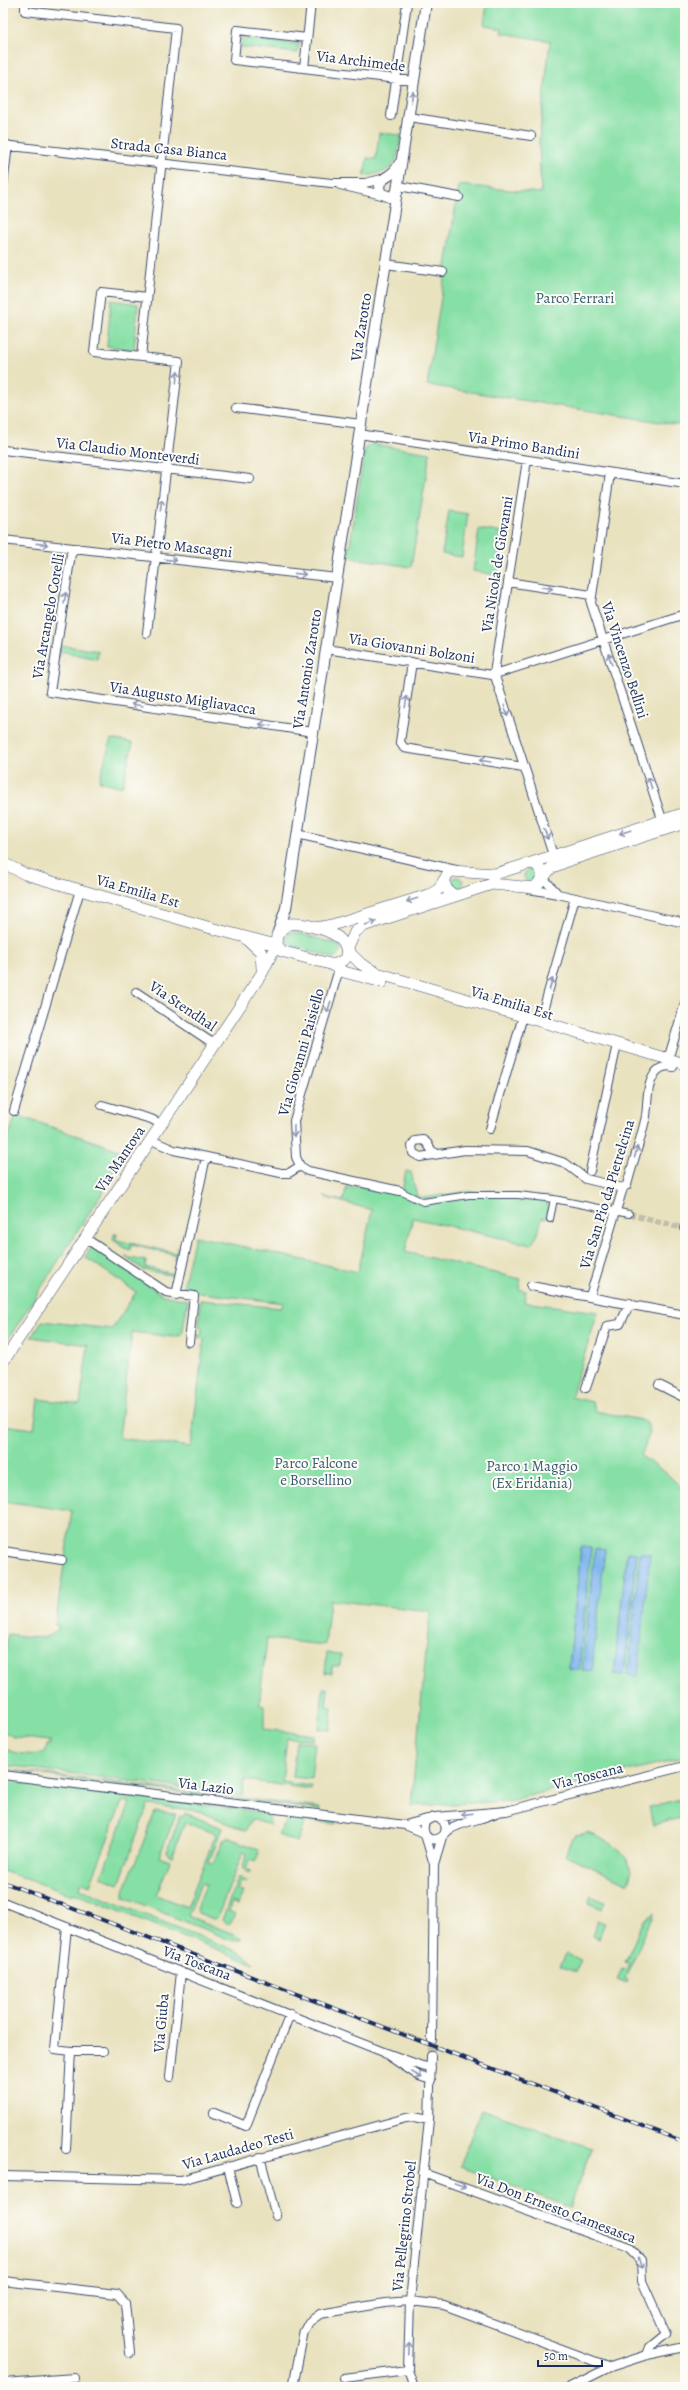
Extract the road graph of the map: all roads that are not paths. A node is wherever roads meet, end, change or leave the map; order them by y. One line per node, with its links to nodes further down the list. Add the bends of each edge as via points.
1 (25, 3): 13 (street, via 24,11 176,28)
2 (311, 3): 5 (street, Via Archimede)
3 (407, 3): 7 (street)
4 (426, 3): 8 (street, Via Zarotto)
5 (307, 38): 6 (street, Via Archimede); 6 (street, Via Archimede, via 237,30 234,60)
6 (304, 68): 7 (street, Via Archimede)
7 (396, 79): 8 (street, Via Archimede); 9 (street)
8 (414, 81): 10 (street, Via Zarotto, one-way to 8)
9 (391, 116)
10 (409, 117): 11 (street); 15 (street, Via Zarotto, via 404,149)
11 (530, 136)
12 (5, 145): 13 (street, Strada Casa Bianca); 16 (street)
13 (161, 162): 14 (street, Strada Casa Bianca); 22 (street)
14 (331, 183): 15 (street, Strada Casa Bianca); 17 (street, Strada Casa Bianca)
15 (393, 183): 17 (street, via 390,198); 17 (street, Via Zarotto, via 378,188); 18 (street); 19 (street, Via Zarotto)
16 (3, 185)
17 (384, 196): 19 (street, Via Zarotto)
18 (459, 197)
19 (392, 225): 20 (street, Via Zarotto)
20 (386, 264): 21 (street); 25 (street, Via Zarotto)
21 (443, 272)
22 (147, 297): 23 (street); 23 (street, via 101,292 94,352)
23 (141, 357): 28 (street, one-way to 23, via 179,361)
24 (236, 408): 25 (street, Via Primo Bandini)
25 (360, 429): 27 (street, Via Primo Bandini); 35 (street, Via Antonio Zarotto)
26 (3, 450): 28 (street, Via Claudio Monteverdi)
27 (527, 460): 29 (street, Via Primo Bandini); 36 (street, Via Nicola de Giovanni)
28 (165, 469): 30 (street, Via Claudio Monteverdi); 34 (street, one-way to 28)
29 (610, 473): 31 (street, Via Primo Bandini); 37 (street, Via Vincenzo Bellini)
30 (250, 479)
31 (685, 484)
32 (3, 540): 33 (street, Via Pietro Mascagni, one-way to 33)
33 (77, 548): 34 (street, Via Pietro Mascagni); 44 (street, Via Arcangelo Corelli, one-way to 33, via 71,554)
34 (155, 558): 35 (street, Via Pietro Mascagni, one-way to 35); 39 (street)
35 (337, 578): 41 (street, Via Antonio Zarotto)
36 (508, 582): 37 (street, one-way to 37); 43 (street, Via Nicola de Giovanni)
37 (591, 595): 40 (street, Via Vincenzo Bellini, via 591,603)
38 (685, 614): 40 (street)
39 (147, 633)
40 (604, 639): 43 (street); 49 (street, Via Vincenzo Bellini, one-way to 40)
41 (326, 649): 42 (street, Via Giovanni Bolzoni); 45 (street, Via Antonio Zarotto)
42 (412, 662): 43 (street, Via Giovanni Bolzoni); 46 (street, one-way to 42, via 404,748 400,742)
43 (494, 673): 46 (street, one-way to 46)
44 (50, 692): 45 (street, Via Augusto Migliavacca, one-way to 44)
45 (308, 731): 50 (street, Via Antonio Zarotto)
46 (523, 767): 51 (street, one-way to 51)
47 (685, 813): 49 (main road)
48 (685, 823): 49 (main road)
49 (664, 825): 51 (main road, one-way to 51); 58 (main road, via 551,868)
50 (297, 834): 54 (street); 65 (street, Via Antonio Zarotto)
51 (553, 855): 53 (main road)
52 (3, 863): 57 (main road, Via Emilia Est)
53 (531, 863): 55 (main road, via 495,874); 58 (main road, via 540,869)
54 (435, 866): 55 (street); 59 (street)
55 (457, 870): 59 (main road, via 451,871)
56 (3, 873): 57 (main road, Via Emilia Est)
57 (24, 874): 61 (main road, Via Emilia Est)
58 (543, 878): 60 (main road, via 534,888); 62 (street)
59 (445, 879): 63 (main road, via 447,889); 67 (main road, one-way to 67, via 439,889 431,894 332,925)
60 (524, 888): 62 (street); 63 (main road, via 497,883)
61 (80, 890): 68 (main road, Via Emilia Est); 85 (street)
62 (558, 894): 64 (street)
63 (455, 895): 70 (main road, one-way to 63, via 355,932 363,926)
64 (575, 898): 66 (street); 77 (street, one-way to 64)
65 (286, 908): 67 (street, via 296,921); 69 (street, Via Antonio Zarotto)
66 (685, 923)
67 (309, 927): 69 (main road, Via Emilia Est, via 288,924); 70 (main road, Via Emilia Est, via 339,936)
68 (243, 936): 69 (main road, Via Emilia Est); 73 (main road, via 261,952)
69 (276, 940): 71 (main road, Via Emilia Est, via 281,951); 73 (main road, Via Mantova)
70 (347, 950): 72 (main road, via 345,959); 76 (main road, Via Emilia Est, via 360,964 373,972)
71 (290, 954): 72 (main road, Via Emilia Est); 73 (main road, Via Mantova, via 275,960)
72 (335, 967): 76 (main road, Via Emilia Est); 91 (street, Via Giovanni Paisiello, one-way to 91, via 294,1119 295,1150)
73 (262, 973): 78 (main road, Via Mantova)
74 (136, 992): 78 (street, Via Stendhal)
75 (685, 1003): 80 (street, via 670,1053)
76 (522, 1019): 77 (main road, Via Emilia Est); 79 (main road, Via Emilia Est); 87 (street)
77 (540, 1021): 79 (main road, Via Emilia Est)
78 (214, 1044): 86 (main road, Via Mantova)
79 (616, 1047): 80 (main road, Via Emilia Est); 82 (main road, Via Emilia Est); 92 (street)
80 (661, 1056): 81 (main road, Via Emilia Est)
81 (685, 1064)
82 (673, 1067): 83 (main road, Via Emilia Est); 93 (street, Via San Pio da Pietrelcina, one-way to 82, via 627,1184 646,1115 649,1089 654,1075 663,1067)
83 (685, 1070)
84 (102, 1105): 86 (street)
85 (14, 1111)
86 (161, 1124): 88 (main road, Via Mantova)
87 (490, 1129)
88 (151, 1140): 90 (street, via 165,1147); 99 (main road, Via Mantova)
89 (438, 1154): 93 (street, via 487,1150 528,1151 565,1163 586,1179)
90 (206, 1157): 91 (street, via 284,1173); 101 (street)
91 (300, 1166): 94 (street, via 312,1172)
92 (590, 1171)
93 (623, 1188): 96 (street, Via San Pio da Pietrelcina)
94 (400, 1191): 95 (street, via 423,1202 488,1194)
95 (554, 1199): 96 (street); 98 (street)
96 (616, 1211): 97 (street); 102 (street, Via San Pio da Pietrelcina)
97 (629, 1214)
98 (550, 1219)
99 (85, 1238): 101 (street, via 163,1290); 106 (main road, Via Mantova)
100 (531, 1286): 102 (street)
101 (176, 1294): 105 (street, via 194,1296)
102 (590, 1296): 103 (street)
103 (630, 1303): 104 (street); 108 (street, via 620,1324 607,1326)
104 (685, 1315)
105 (189, 1342)
106 (3, 1362)
107 (659, 1386): 109 (street)
108 (586, 1388)
109 (685, 1398)
110 (3, 1551): 111 (street)
111 (62, 1560)
112 (685, 1766): 114 (street, Via Toscana)
113 (3, 1775): 117 (street, Via Lazio)
114 (497, 1813): 115 (street, Via Toscana, one-way to 115); 119 (street, Via Toscana, via 457,1826)
115 (436, 1817): 116 (street, Via Toscana); 119 (street, via 445,1823 446,1830)
116 (428, 1820): 117 (street, Via Lazio); 118 (street, via 424,1826)
117 (405, 1825): 118 (street, Via Lazio)
118 (425, 1834): 119 (street, via 433,1840); 120 (street)
119 (443, 1836): 120 (street)
120 (434, 1864): 125 (street)
121 (3, 1902): 122 (street, Via Toscana)
122 (68, 1928): 123 (street, Via Toscana); 126 (street, via 55,2050)
123 (181, 1972): 124 (street, Via Toscana); 131 (street, Via Giuba)
124 (290, 2014): 128 (street, Via Toscana); 133 (street, via 246,2126)
125 (432, 2040)
126 (71, 2051): 127 (street); 135 (street)
127 (103, 2051)
128 (381, 2051): 130 (street); 132 (street, one-way to 132, via 419,2076)
129 (432, 2056): 130 (street)
130 (431, 2068): 132 (street, Via Pellegrino Strobel)
131 (170, 2078)
132 (431, 2080): 134 (street, Via Pellegrino Strobel)
133 (214, 2113)
134 (429, 2120): 136 (street, Via Laudadeo Testi, via 408,2117); 138 (street, Via Pellegrino Strobel)
135 (66, 2149)
136 (260, 2157): 137 (street, Via Laudadeo Testi); 141 (street)
137 (228, 2167): 139 (street, Via Laudadeo Testi, via 194,2178 174,2181); 140 (street)
138 (423, 2173): 143 (street, Via Pellegrino Strobel); 146 (street, Via Don Ernesto Camesasca, one-way to 146, via 622,2245 635,2252 642,2264 642,2281 666,2334 650,2347)
139 (3, 2176)
140 (237, 2203)
141 (276, 2216)
142 (3, 2281): 145 (street, via 117,2294 125,2303)
143 (410, 2301): 147 (street, via 444,2305); 148 (street, Via Pellegrino Strobel, one-way to 143); 152 (street, via 320,2314 309,2322 304,2331)
144 (685, 2347): 146 (street)
145 (130, 2353)
146 (647, 2355): 147 (street)
147 (610, 2367): 154 (street)
148 (408, 2370): 150 (street); 153 (street, Via Pellegrino Strobel)
149 (75, 2378): 151 (street)
150 (344, 2378)
151 (3, 2383)
152 (293, 2387)
153 (414, 2387)
154 (570, 2387)

